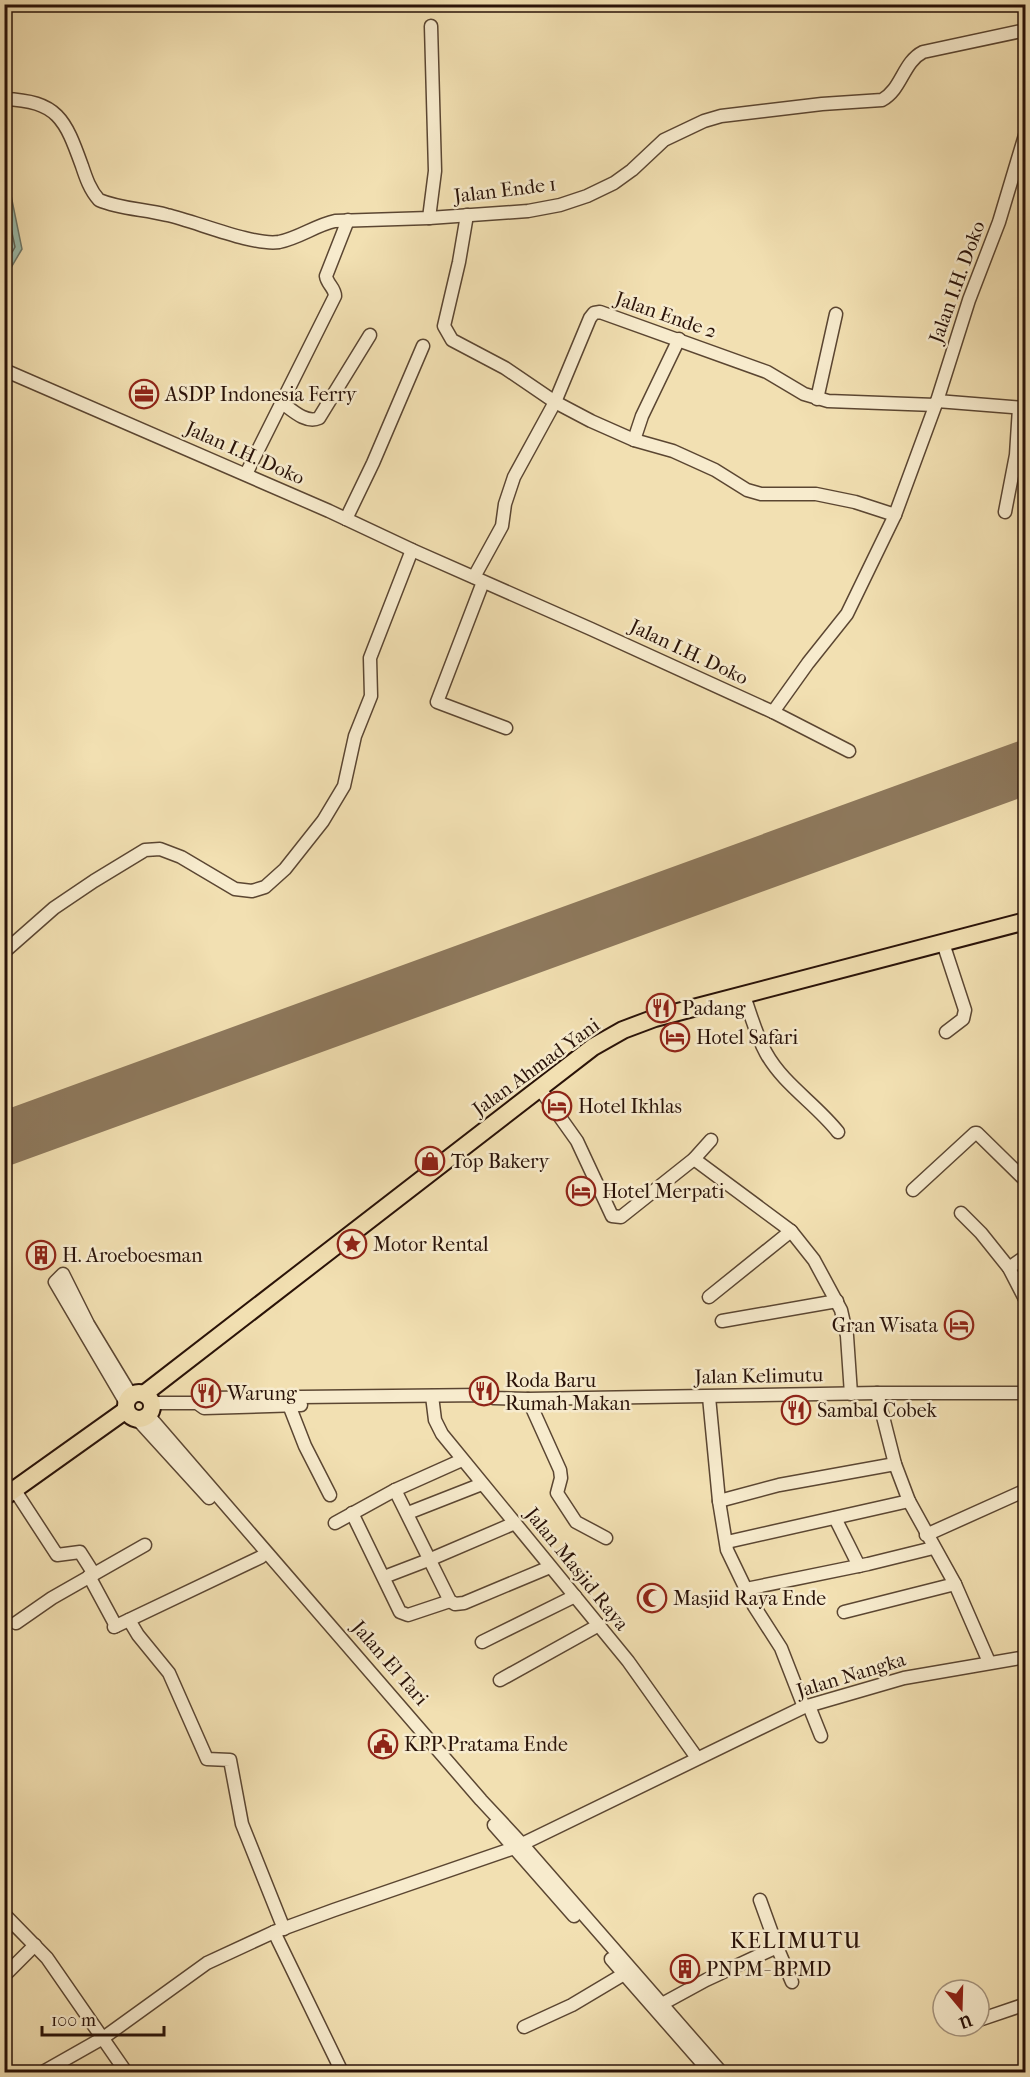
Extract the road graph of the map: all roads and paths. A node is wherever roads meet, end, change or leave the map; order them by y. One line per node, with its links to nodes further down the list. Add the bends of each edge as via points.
1 (431, 26): 6 (street, via 435,171)
2 (1026, 30): 5 (street, Jalan Ende 1, via 923,51 915,56 890,96 882,100 721,116 664,140 632,170 587,196 528,212)
3 (4, 99): 7 (street, Jalan Ende 1, via 35,102 54,114 75,147 93,194 107,204 189,220 265,243 280,242 321,224)
4 (1026, 132): 16 (street, Jalan I.H. Doko)
5 (467, 215): 6 (street, Jalan Ende 1); 15 (street, via 444,326 447,334)
6 (429, 218): 7 (street, Jalan Ende 1)
7 (348, 220): 14 (street, via 327,276 335,296)
8 (836, 314): 13 (street)
9 (370, 335): 14 (street, via 319,418 307,419)
10 (679, 339): 13 (street, Jalan Ende 2, via 767,372); 15 (street, Jalan Ende 2, via 594,313); 18 (street)
11 (423, 346): 22 (street)
12 (4, 370): 19 (street, Jalan I.H. Doko)
13 (817, 399): 16 (street, Jalan Ende 2)
14 (281, 402): 19 (street)
15 (555, 402): 18 (street); 24 (street, Jalan Ende 2, via 514,477 502,526)
16 (936, 403): 17 (street, Jalan Ende 2); 21 (street, Jalan I.H. Doko)
17 (1022, 408): 20 (street)
18 (634, 440): 21 (street, via 673,451 716,470 747,490 761,494 816,494)
19 (246, 474): 22 (street, Jalan I.H. Doko)
20 (1005, 512)
21 (896, 515): 25 (street, Jalan I.H. Doko, via 846,614)
22 (346, 519): 23 (street, Jalan I.H. Doko)
23 (412, 550): 24 (street, Jalan I.H. Doko); 30 (street, via 370,658 370,696 355,736 344,786 323,821 285,869 265,887 252,891 235,889 181,857 160,849 145,850 54,908)
24 (478, 580): 25 (street, Jalan I.H. Doko); 26 (street, Jalan Ende 2, via 437,702)
25 (774, 712): 27 (street)
26 (506, 728)
27 (849, 751)
28 (1026, 921): 29 (highway, Jalan Ahmad Yani)
29 (943, 943): 31 (highway, Jalan Ahmad Yani); 32 (street, via 965,1011 963,1019)
30 (7, 944)
31 (744, 996): 33 (highway, Jalan Ahmad Yani, via 623,1030 593,1047); 34 (street, via 766,1054)
32 (946, 1032)
33 (540, 1089): 36 (street, via 577,1141 612,1216 621,1216); 55 (highway, Jalan Ahmad Yani)
34 (838, 1132)
35 (711, 1140): 36 (street)
36 (694, 1159): 40 (street)
37 (1026, 1181): 38 (street, via 975,1133)
38 (914, 1190)
39 (961, 1213): 42 (street)
40 (790, 1231): 44 (street); 45 (street, via 814,1260)
41 (1026, 1256): 42 (street)
42 (1008, 1268): 46 (street)
43 (59, 1278): 55 (street, via 88,1324 104,1360)
44 (709, 1297)
45 (837, 1301): 47 (street); 50 (street, via 848,1336)
46 (1026, 1301)
47 (722, 1321)
48 (877, 1393): 49 (street, Jalan Kelimutu); 50 (street, Jalan Kelimutu); 58 (street)
49 (1026, 1393)
50 (851, 1394): 51 (street, Jalan Kelimutu)
51 (709, 1397): 52 (street, Jalan Kelimutu); 64 (street)
52 (528, 1399): 53 (street, Jalan Kelimutu, via 494,1398 484,1403); 72 (street, via 560,1470 557,1493 576,1522)
53 (432, 1400): 54 (street, via 203,1398); 56 (street); 57 (street, Jalan Masjid Raya, via 435,1420)
54 (197, 1403): 55 (street); 56 (street, via 204,1408)
55 (138, 1406): 62 (highway, Jalan Ahmad Yani); 76 (street, Jalan El Tari); 90 (street, Jalan El Tari)
56 (289, 1406): 63 (street, via 304,1446)
57 (462, 1460): 59 (street, Jalan Masjid Raya); 60 (street)
58 (896, 1464): 64 (street); 65 (street)
59 (482, 1484): 66 (street); 70 (street, Jalan Masjid Raya)
60 (395, 1490): 66 (street); 67 (street)
61 (1026, 1490): 71 (street)
62 (9, 1493): 80 (street, via 57,1555 80,1552)
63 (330, 1495)
64 (719, 1501): 73 (street)
65 (909, 1501): 68 (street); 71 (street)
66 (408, 1513): 77 (street)
67 (352, 1514): 69 (street); 81 (street)
68 (835, 1518): 73 (street); 78 (street)
69 (335, 1523)
70 (514, 1523): 77 (street); 79 (street, Jalan Masjid Raya)
71 (926, 1535): 75 (street)
72 (606, 1538)
73 (727, 1542): 83 (street)
74 (146, 1545): 80 (street)
75 (933, 1548): 78 (street); 82 (street)
76 (261, 1557): 87 (street); 90 (street, Jalan El Tari)
77 (431, 1559): 81 (street); 85 (street)
78 (859, 1566): 83 (street)
79 (550, 1567): 84 (street, Jalan Masjid Raya); 85 (street, via 464,1603)
80 (92, 1575): 87 (street, via 115,1627); 88 (street)
81 (384, 1577): 85 (street, via 403,1614)
82 (955, 1584): 86 (street); 93 (street)
83 (746, 1589): 95 (street, via 781,1648)
84 (574, 1596): 89 (street, Jalan Masjid Raya); 91 (street)
85 (450, 1601)
86 (844, 1612)
87 (129, 1620): 101 (street, via 169,1673 207,1759 230,1760 242,1824)
88 (16, 1623)
89 (599, 1625): 94 (street); 97 (street, Jalan Masjid Raya)
90 (332, 1632): 98 (street, Jalan El Tari)
91 (482, 1642)
92 (1026, 1657): 93 (street, Jalan Nangka)
93 (989, 1662): 95 (street, Jalan Nangka, via 904,1678)
94 (500, 1680)
95 (806, 1707): 96 (street); 97 (street, Jalan Nangka)
96 (820, 1736)
97 (697, 1758): 98 (street, Jalan Nangka)
98 (518, 1846): 101 (street, Jalan Nangka); 104 (street, Jalan El Tari); 107 (street, Jalan El Tari)
99 (760, 1900): 103 (street)
100 (4, 1914): 102 (street)
101 (279, 1930): 111 (street, Jalan Nangka, via 207,1963); 114 (street)
102 (35, 1945): 105 (street); 111 (street)
103 (777, 1947): 106 (street); 107 (street)
104 (624, 1974): 110 (street, via 572,2005); 115 (street, Jalan El Tari)
105 (4, 1976)
106 (792, 1982)
107 (662, 2004): 116 (street, Jalan El Tari)
108 (1026, 2004): 109 (street)
109 (991, 2016)
110 (524, 2027)
111 (103, 2038): 112 (street, Jalan Nangka); 113 (street)
112 (43, 2073)
113 (126, 2073)
114 (342, 2073)
115 (710, 2073)
116 (721, 2073)

